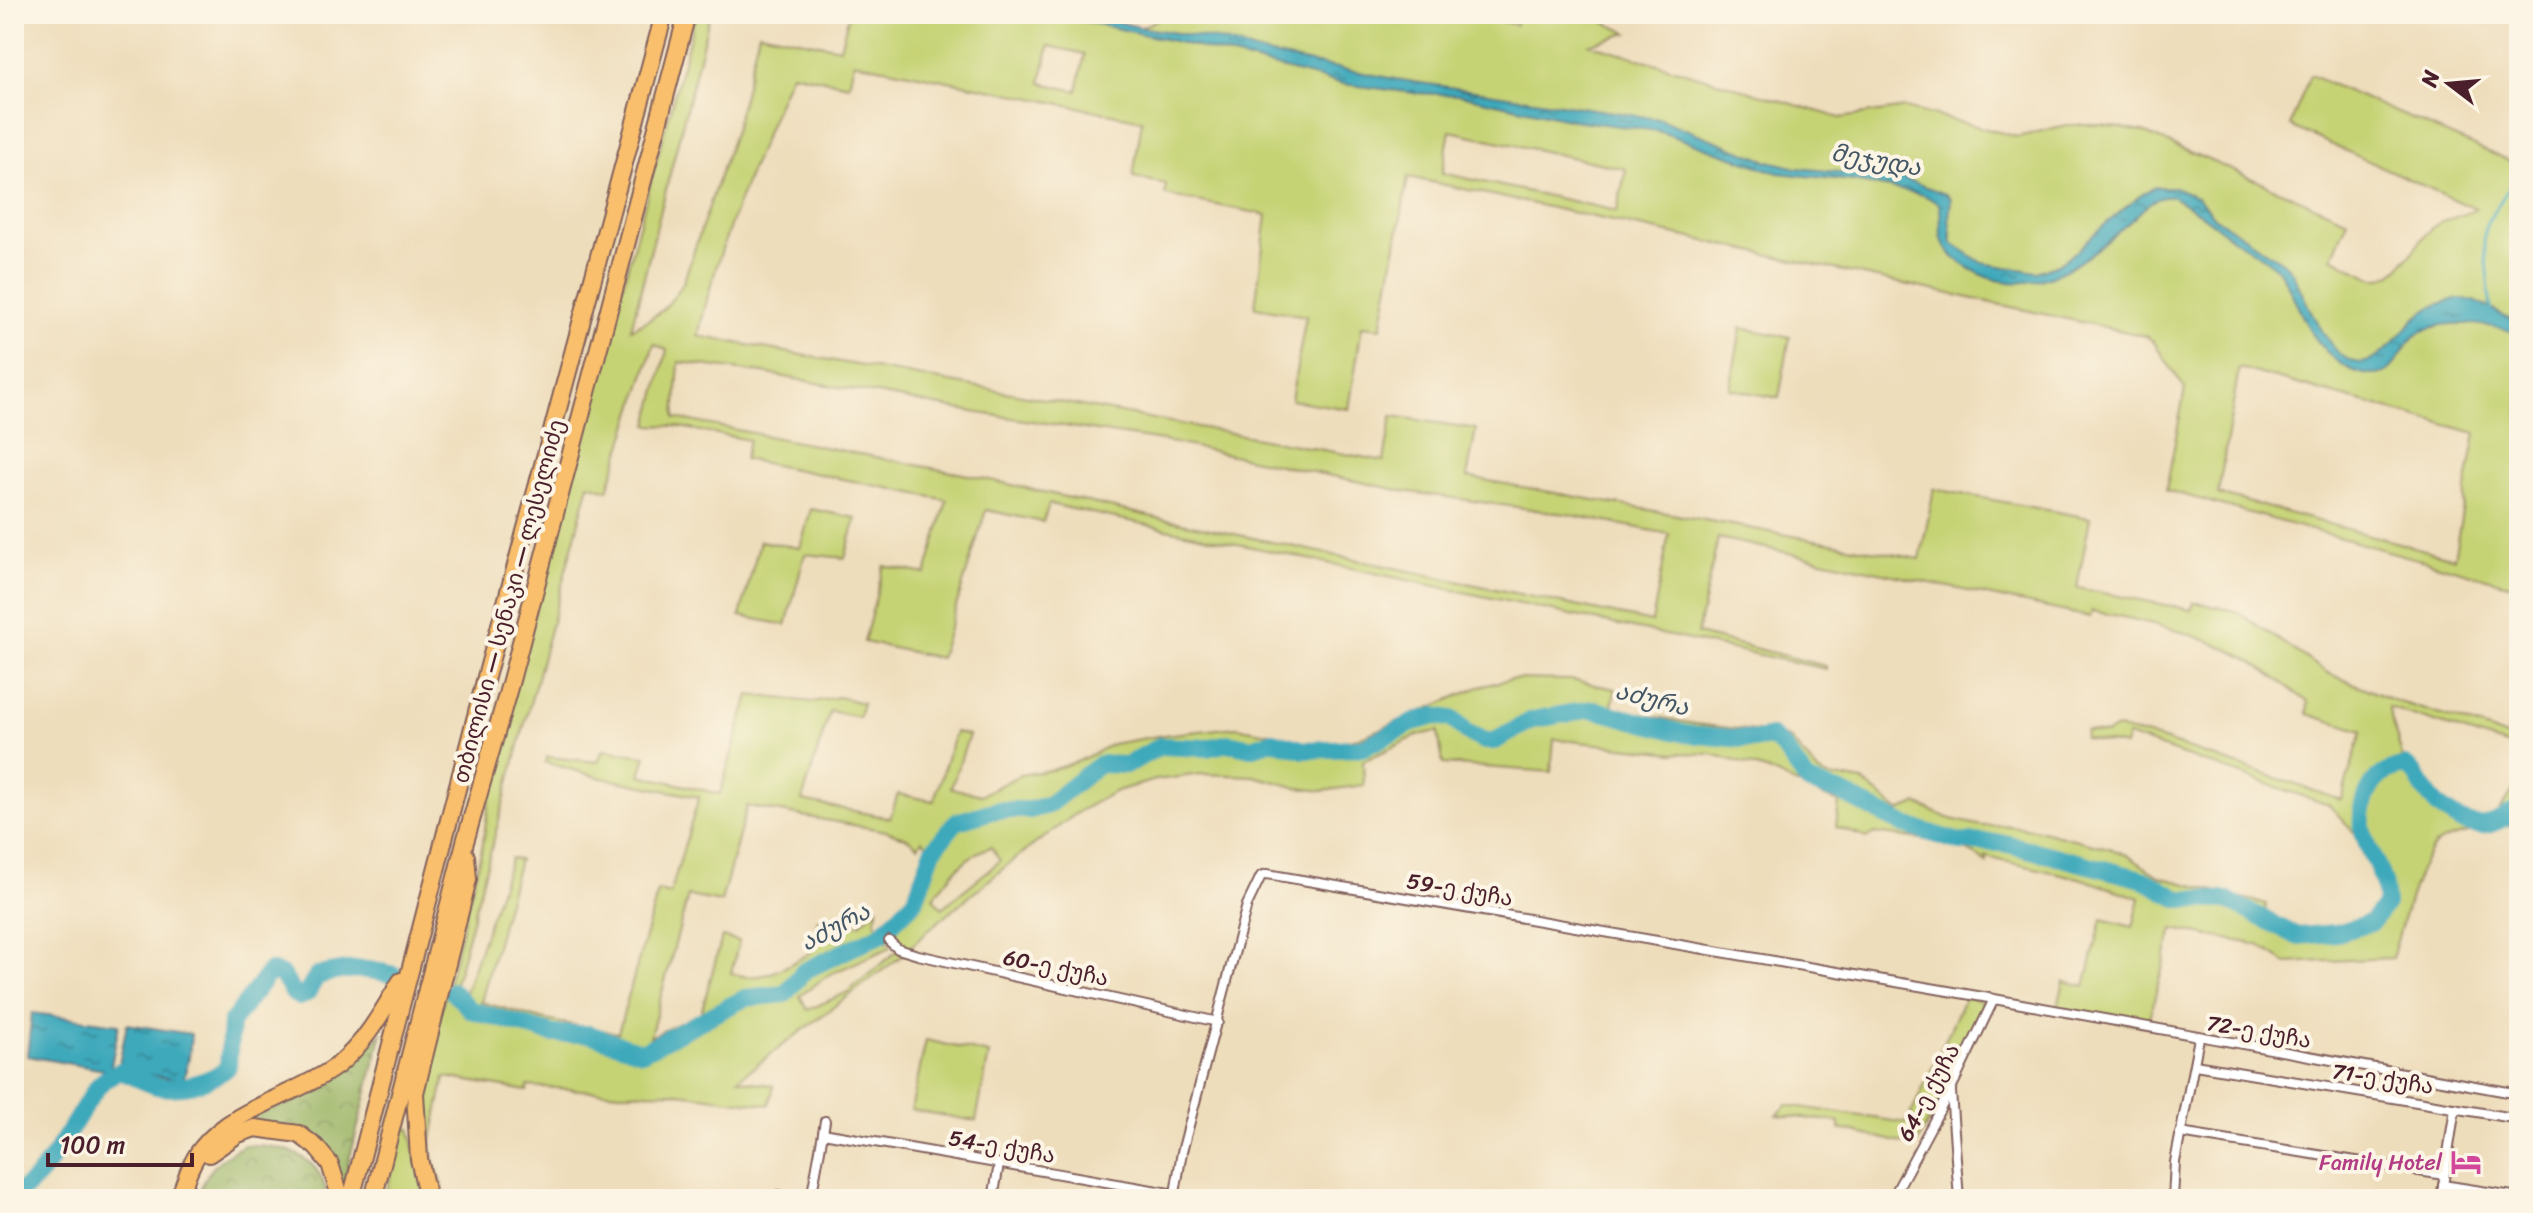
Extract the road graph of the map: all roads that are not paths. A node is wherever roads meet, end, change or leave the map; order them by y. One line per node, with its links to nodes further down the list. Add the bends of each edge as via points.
1 (664, 14): 5 (highway, თბილისი — სენაკი — ლესელიძე)
2 (687, 14): 3 (highway, თბილისი — სენაკი — ლესელიძე)
3 (465, 842): 27 (highway, თბილისი — სენაკი — ლესელიძე); 28 (highway, via 468,879 415,1093 419,1159)
4 (889, 941): 8 (street, 60-ე ქუჩა, via 918,955)
5 (410, 967): 23 (highway, via 379,1021 338,1064 238,1119 202,1149); 26 (highway, თბილისი — სენაკი — ლესელიძე)
6 (1983, 997): 7 (street, 72-ე ქუჩა); 8 (street, 59-ე ქუჩა, via 1267,874 1247,905)
7 (1993, 1001): 9 (street, 72-ე ქუჩა); 11 (street, 64-ე ქუჩა)
8 (1218, 1022): 21 (street, 59-ე ქუჩა)
9 (2199, 1038): 10 (street); 12 (street, 72-ე ქუჩა)
10 (2195, 1065): 13 (street, 71-ე ქუჩა); 17 (street)
11 (1951, 1089): 33 (street, 64-ე ქუჩა); 34 (street)
12 (2519, 1094)
13 (2455, 1108): 14 (street, 71-ე ქუჩა); 19 (street)
14 (2519, 1119)
15 (825, 1121): 16 (street)
16 (823, 1133): 18 (street, 54-ე ქუჩა); 30 (street)
17 (2180, 1133): 19 (street); 35 (street)
18 (999, 1164): 21 (street, 54-ე ქუჩა); 31 (street)
19 (2444, 1180): 22 (street); 36 (street)
20 (778, 1195): 29 (street)
21 (1174, 1197): 32 (street, 54-ე ქუჩა)
22 (2519, 1197)
23 (179, 1199)
24 (189, 1199): 25 (highway, via 209,1154 255,1128 299,1134 316,1147 330,1164)
25 (341, 1199)
26 (351, 1199)
27 (373, 1199)
28 (428, 1199)
29 (801, 1199)
30 (811, 1199)
31 (993, 1199)
32 (1188, 1199)
33 (1892, 1199)
34 (1959, 1199)
35 (2173, 1199)
36 (2441, 1199)

